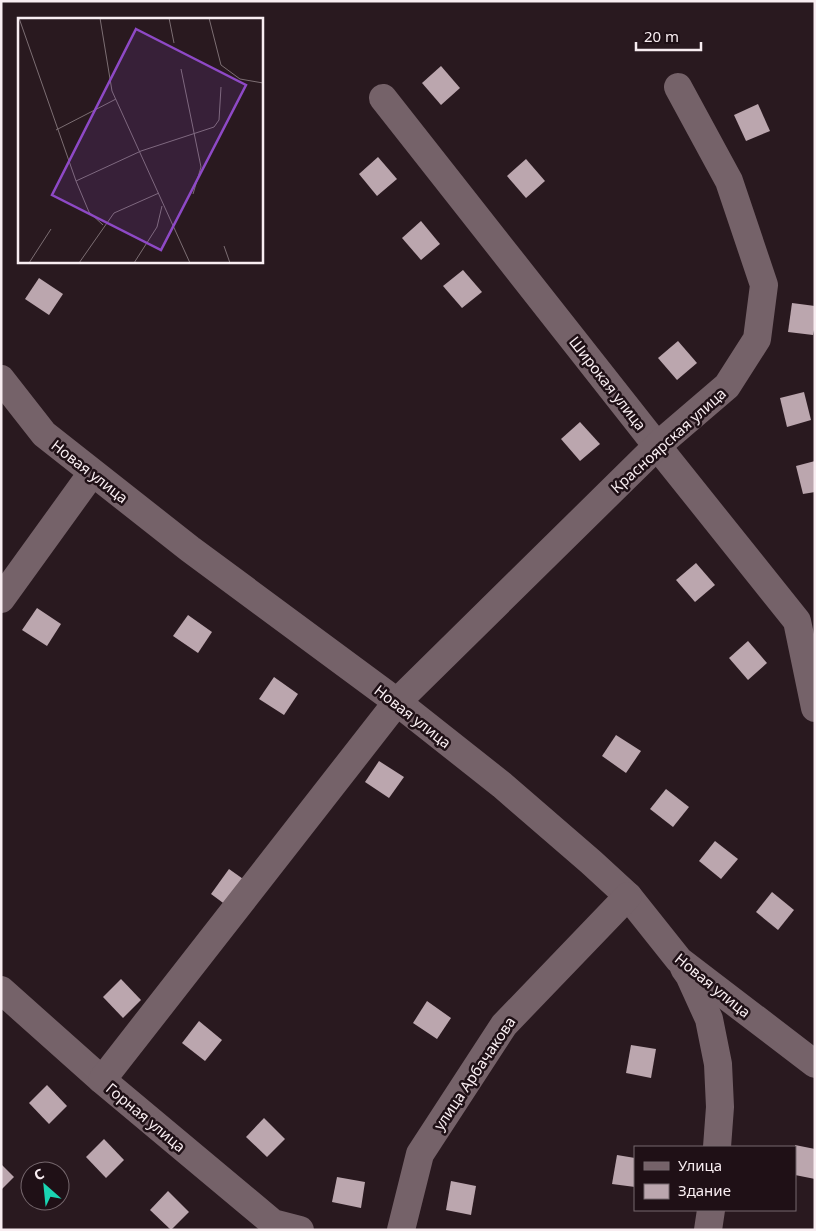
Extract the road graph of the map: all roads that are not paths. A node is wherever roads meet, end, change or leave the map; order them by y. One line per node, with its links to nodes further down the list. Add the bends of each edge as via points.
1 (678, 87): 4 (street, Красноярская улица, via 729,181 764,285 757,339 727,386)
2 (383, 98): 4 (street, Широкая улица)
3 (1, 379): 5 (street, Новая улица, via 44,434)
4 (658, 446): 7 (street, Красноярская улица); 8 (street, Широкая улица, via 797,621)
5 (92, 473): 6 (street); 7 (street, Новая улица)
6 (1, 599)
7 (397, 702): 9 (street, Новая улица, via 502,785); 13 (street, Красноярская улица)
8 (815, 708)
9 (628, 896): 10 (street, Новая улица); 17 (street, улица Арбачакова, via 504,1025 420,1154)
10 (679, 960): 12 (street, Новая улица); 14 (street, via 709,1019 718,1064)
11 (1, 990): 13 (street, Горная улица)
12 (815, 1064)
13 (102, 1080): 16 (street, Горная улица, via 272,1223)
14 (717, 1146)
15 (711, 1211): 18 (street)
16 (300, 1230)
17 (401, 1230)
18 (708, 1230)

